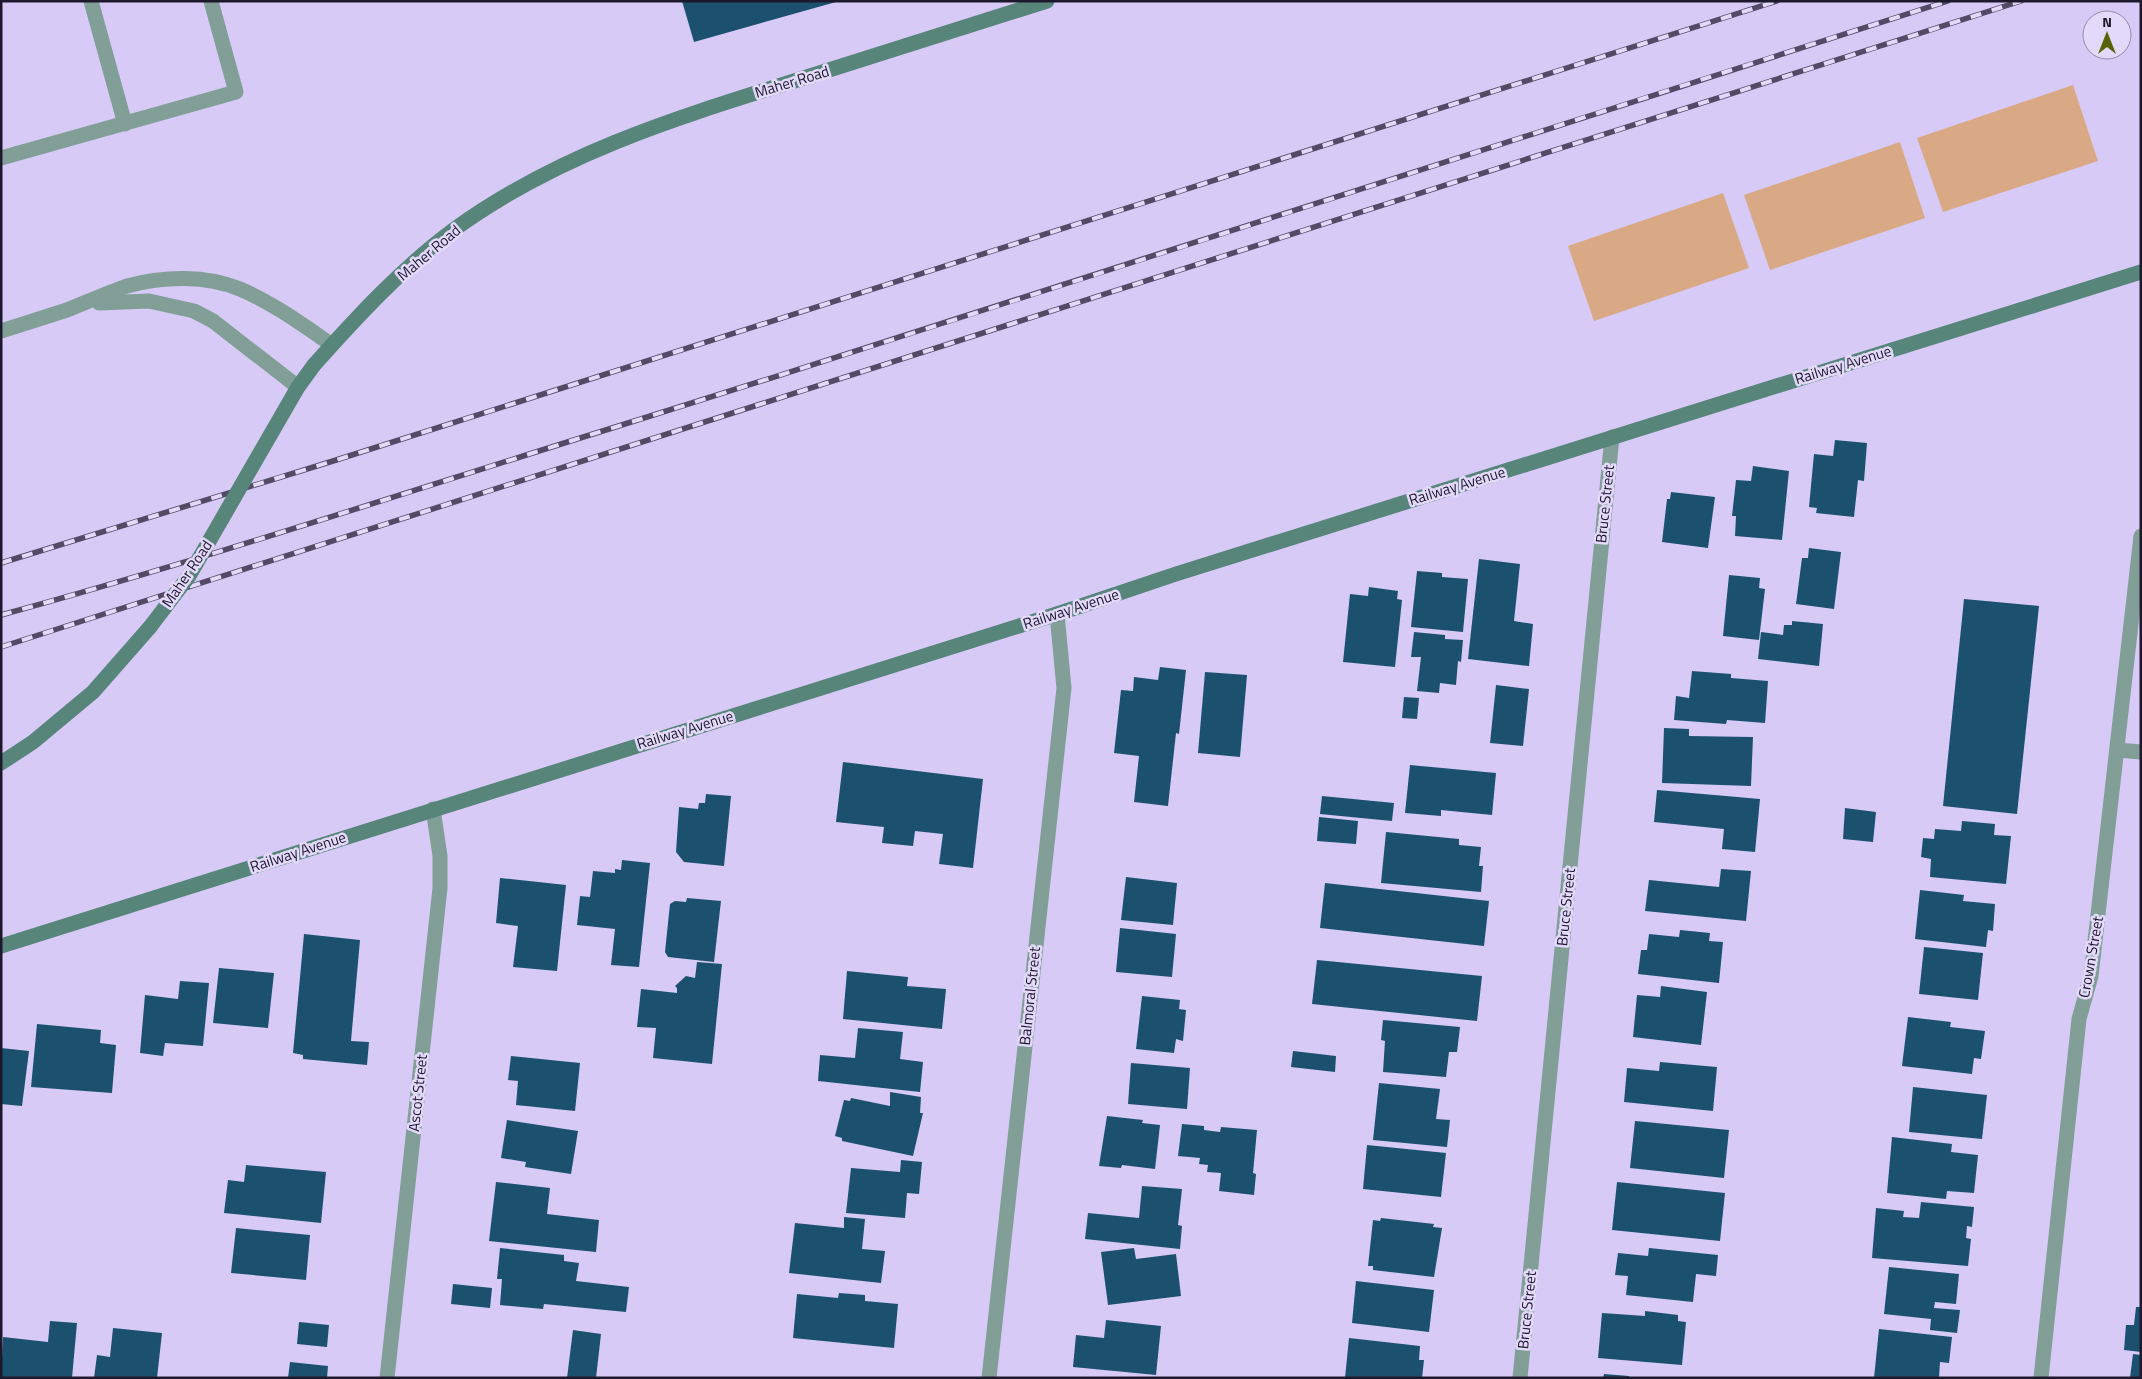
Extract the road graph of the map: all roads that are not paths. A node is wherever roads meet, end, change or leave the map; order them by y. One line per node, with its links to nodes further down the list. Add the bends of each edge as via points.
1 (91, 1): 4 (street)
2 (211, 1): 4 (street, via 236,92)
3 (1047, 1): 9 (street, Maher Road, via 662,124 572,160 500,199 452,232 366,308)
4 (125, 124): 5 (street)
5 (1, 158)
6 (2141, 272): 11 (street, Railway Avenue)
7 (68, 309): 8 (street); 9 (street, via 140,283 173,279 206,281 254,296); 10 (street, via 94,303 141,300 194,311)
8 (1, 331)
9 (332, 345): 10 (street, Maher Road, bridge)
10 (298, 387): 16 (street, Maher Road, bridge, via 189,576 150,626 93,692 33,742)
11 (1612, 437): 13 (street, Railway Avenue); 21 (street, Bruce Street)
12 (2141, 536): 14 (street, Crown Street)
13 (1057, 614): 17 (street, Railway Avenue); 20 (street, Balmoral Street, via 1064,688)
14 (2118, 750): 15 (street); 22 (street, Crown Street, via 2092,976 2080,1019)
15 (2141, 752)
16 (1, 763)
17 (432, 809): 18 (street, Railway Avenue); 19 (street, Ascot Street, via 440,856 440,888)
18 (1, 946)
19 (386, 1378)
20 (989, 1378)
21 (1520, 1378)
22 (2041, 1378)

